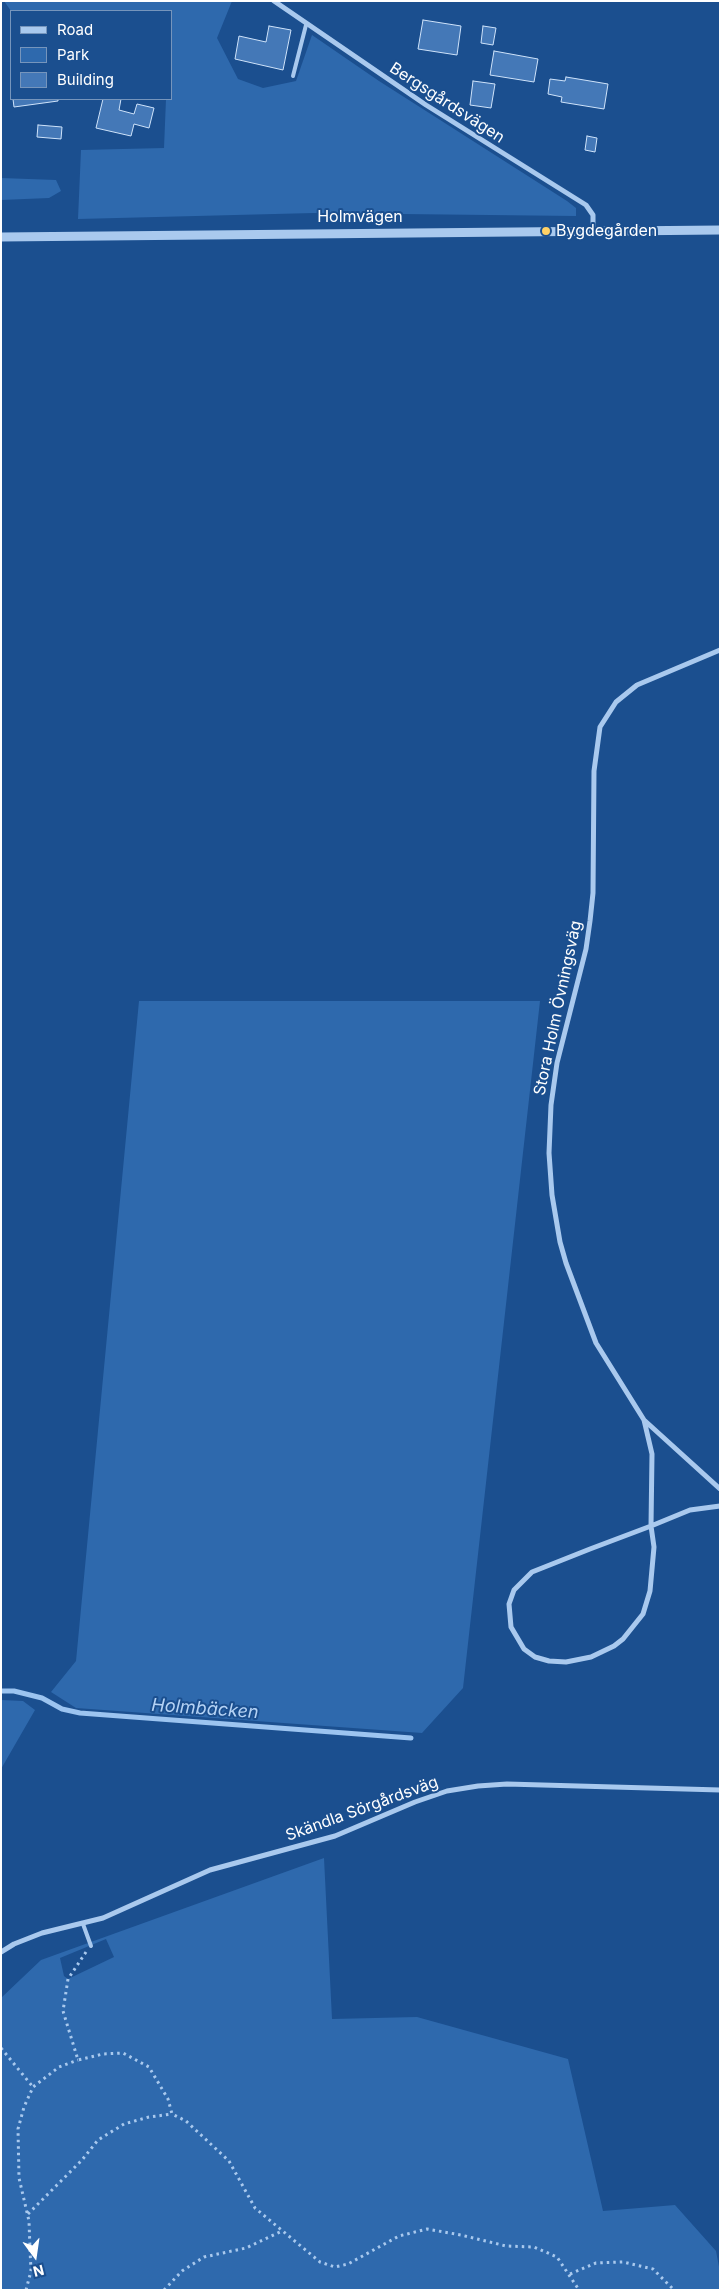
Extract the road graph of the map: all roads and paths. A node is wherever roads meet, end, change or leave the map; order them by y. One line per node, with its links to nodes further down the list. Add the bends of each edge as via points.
1 (274, 1): 2 (street, Bergsgårdsvägen)
2 (306, 25): 3 (lane); 5 (street, Bergsgårdsvägen, via 586,204 593,215)
3 (293, 76)
4 (720, 230): 5 (street, Holmvägen)
5 (592, 231): 6 (street, Holmvägen)
6 (1, 237)
7 (720, 650): 8 (street, Stora Holm Övningsväg, via 637,685 616,702 600,727 594,771 590,921 557,1063 551,1105 551,1186 566,1263 596,1343)
8 (644, 1420): 9 (street, Stora Holm Övningsväg); 11 (street, Stora Holm Övningsväg, via 652,1454)
9 (720, 1489)
10 (720, 1506): 11 (street, Stora Holm Övningsväg, via 690,1510)
11 (651, 1526): 11 (street, Stora Holm Övningsväg, via 654,1547 649,1597 643,1614 623,1639 591,1657 566,1662 542,1660 524,1649 509,1618 512,1595 520,1582 541,1568)
12 (720, 1790): 13 (street, Skändla Sörgårdsväg, via 526,1784 466,1787 423,1798 335,1836 210,1870 122,1910)
13 (82, 1924): 14 (lane); 15 (street, Skändla Sörgårdsväg, via 35,1936)
14 (91, 1946): 17 (path, via 68,1979 65,1990 64,2011)
15 (1, 1952)
16 (1, 2048): 18 (path)
17 (78, 2060): 18 (path, via 60,2067); 19 (path, via 103,2054 136,2058 149,2067 161,2084)
18 (33, 2087): 20 (path, via 18,2129 19,2178)
19 (172, 2114): 20 (path, via 149,2116 124,2124 98,2140); 21 (path, via 186,2121 229,2161 255,2208)
20 (27, 2214): 23 (path, via 31,2271)
21 (282, 2231): 22 (path, via 320,2262 334,2267 362,2258 400,2236 427,2229 506,2246 534,2248 557,2257); 24 (path, via 246,2248 204,2258 182,2271)
22 (570, 2274): 25 (path); 26 (path, via 596,2263 623,2262 653,2269)
23 (26, 2290)
24 (164, 2290)
25 (579, 2290)
26 (674, 2290)

